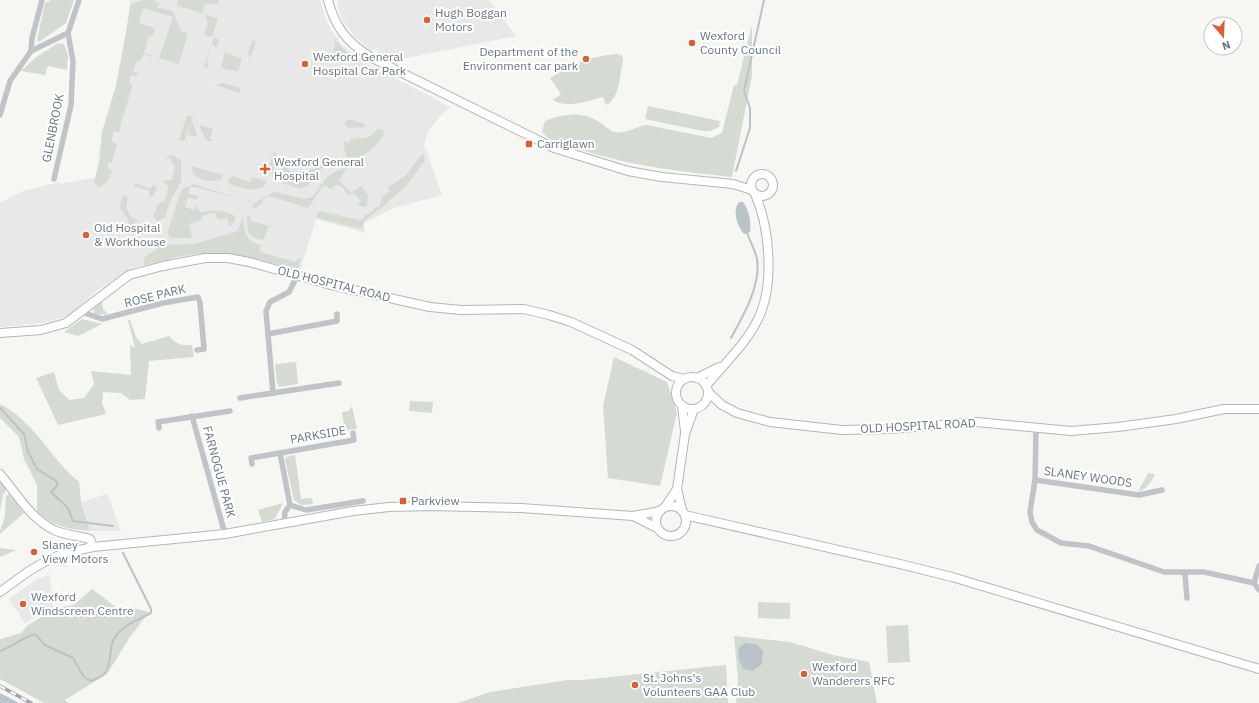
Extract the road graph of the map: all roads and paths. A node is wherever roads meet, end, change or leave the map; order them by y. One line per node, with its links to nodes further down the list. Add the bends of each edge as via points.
1 (42, 0): 5 (street)
2 (79, 0): 4 (street, GLENBROOK)
3 (328, 0): 9 (street, via 339,28 354,47 554,148 628,171)
4 (68, 32): 5 (street); 8 (street, GLENBROOK, via 73,61 71,105)
5 (31, 51): 6 (street, via 10,81)
6 (0, 114)
7 (753, 178): 9 (street); 10 (street, via 751,186); 11 (street, via 764,174 771,179 773,187)
8 (54, 179)
9 (733, 184): 10 (street)
10 (754, 192): 11 (street, via 764,196); 12 (street)
11 (768, 194): 12 (street)
12 (762, 210): 19 (street, via 768,278 766,300 748,336)
13 (297, 276): 14 (street, OLD HOSPITAL ROAD, via 249,262 228,258 205,258 129,275); 17 (street, via 289,292 267,306); 20 (street, OLD HOSPITAL ROAD, via 430,307 461,310 524,309 549,314 632,350)
14 (82, 312): 16 (street, OLD HOSPITAL ROAD, via 54,328); 18 (street, ROSE PARK, via 102,320 163,303 198,297 204,349)
15 (337, 314): 17 (street, via 337,321)
16 (0, 333)
17 (268, 334): 26 (street)
18 (197, 350)
19 (723, 365): 21 (street); 25 (street)
20 (672, 376): 22 (street, OLD HOSPITAL ROAD); 24 (street)
21 (697, 378): 22 (street); 25 (street)
22 (684, 379): 24 (street)
23 (339, 383): 26 (street)
24 (677, 389): 30 (street, via 676,395)
25 (707, 389): 28 (street); 29 (street, OLD HOSPITAL ROAD)
26 (273, 392): 27 (street)
27 (240, 398)
28 (705, 404): 29 (street, OLD HOSPITAL ROAD); 31 (street)
29 (722, 405): 36 (street, OLD HOSPITAL ROAD, via 737,413 770,422 842,430 977,422)
30 (682, 406): 31 (street); 38 (street)
31 (694, 409): 38 (street)
32 (1259, 409): 36 (street, OLD HOSPITAL ROAD, via 1224,409 1118,427)
33 (230, 411): 34 (street, FARNOGUE PARK)
34 (192, 416): 35 (street, FARNOGUE PARK, via 158,422); 54 (street, FARNOGUE PARK)
35 (159, 428)
36 (1036, 429): 42 (street, SLANEY WOODS)
37 (353, 433): 39 (street, PARKSIDE, via 354,440)
38 (685, 434): 43 (street)
39 (280, 453): 40 (street, PARKSIDE, via 251,458); 46 (street, PARKSIDE)
40 (252, 464)
41 (0, 474): 55 (street, via 39,521 55,530 90,539)
42 (1035, 480): 44 (street, SLANEY WOODS, via 1139,495); 57 (street, SLANEY WOODS, via 1030,512 1032,522 1036,530 1048,538 1061,543 1089,546 1164,572)
43 (676, 489): 47 (street); 48 (street)
44 (1162, 490)
45 (363, 501): 46 (street, via 306,510)
46 (290, 505): 51 (street, PARKSIDE, via 285,512)
47 (662, 509): 48 (street, via 676,507); 49 (street); 53 (street, via 657,516)
48 (683, 512): 50 (street); 52 (street)
49 (633, 516): 51 (street, via 521,508 430,506 360,510); 53 (street)
50 (706, 521): 52 (street); 62 (street, via 813,543 952,577)
51 (284, 524): 54 (street)
52 (686, 527): 53 (street, via 672,537 666,536)
53 (657, 528)
54 (225, 534): 55 (street)
55 (93, 547): 60 (street, via 62,554 43,563)
56 (1259, 566): 58 (street)
57 (1185, 574): 58 (street, SLANEY WOODS, via 1204,572); 61 (street)
58 (1254, 583): 59 (street)
59 (1259, 590)
60 (0, 592)
61 (1187, 598)
62 (1259, 669)

